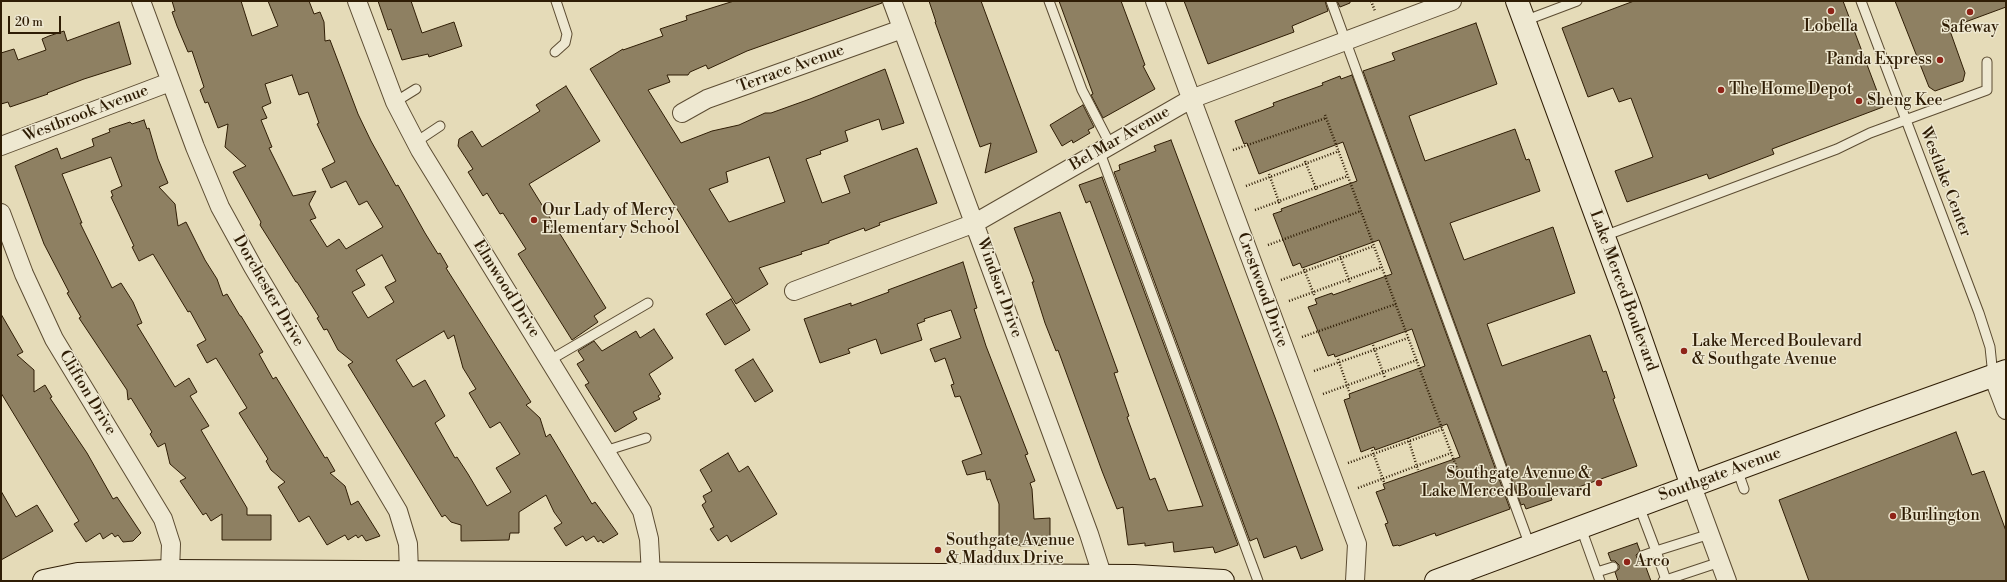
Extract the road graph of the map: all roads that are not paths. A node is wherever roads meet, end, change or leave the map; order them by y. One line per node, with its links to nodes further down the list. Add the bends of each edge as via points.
1 (141, 1): 16 (street, Dorchester Drive)
2 (357, 1): 19 (street, Elmwood Drive)
3 (556, 1): 14 (lane, via 567,34 564,43)
4 (892, 1): 12 (street, Windsor Drive)
5 (1049, 1): 25 (lane)
6 (1155, 1): 18 (street, Crestwood Drive)
7 (1331, 1): 13 (lane)
8 (1452, 1): 13 (street, Bel Mar Avenue)
9 (1577, 1): 11 (lane)
10 (1861, 1): 21 (lane, Westlake Center)
11 (1521, 11): 28 (street, Lake Merced Boulevard)
12 (902, 29): 20 (street, Terrace Avenue, via 707,99); 27 (street, Windsor Drive)
13 (1345, 40): 18 (street, Bel Mar Avenue); 40 (lane)
14 (555, 52)
15 (1987, 62): 21 (lane, via 1987,90)
16 (170, 82): 24 (street, Westbrook Avenue); 46 (street, Dorchester Drive, via 207,179 223,213 398,511 408,544)
17 (416, 90): 19 (lane)
18 (1191, 99): 25 (street, Bel Mar Avenue); 55 (street, Crestwood Drive, via 1357,544)
19 (395, 102): 23 (street, Elmwood Drive)
20 (682, 113)
21 (1905, 120): 28 (lane, via 1837,149); 32 (lane, Westlake Center)
22 (440, 126): 23 (lane)
23 (416, 142): 31 (street, Elmwood Drive)
24 (1, 146)
25 (1105, 147): 27 (street, Bel Mar Avenue); 54 (lane)
26 (1, 213): 45 (street, Clifton Drive, via 24,274 54,338 163,520 171,544)
27 (975, 223): 29 (street, Bel Mar Avenue); 50 (street, Windsor Drive, via 1089,534)
28 (1604, 236): 36 (street, Lake Merced Boulevard)
29 (794, 291)
30 (648, 303): 31 (lane)
31 (550, 360): 35 (street, Elmwood Drive)
32 (2000, 374): 33 (street); 36 (street, Southgate Avenue, via 1741,479)
33 (2006, 410)
34 (646, 438): 35 (lane)
35 (605, 451): 47 (street, Elmwood Drive, via 642,511 649,539)
36 (1692, 486): 37 (street, Southgate Avenue); 39 (street, Lake Merced Boulevard)
37 (1639, 506): 38 (street, Southgate Avenue); 41 (lane)
38 (1581, 528): 40 (street, Southgate Avenue); 48 (lane)
39 (1710, 534): 41 (lane); 43 (street, Lake Merced Boulevard)
40 (1530, 546): 56 (street, Southgate Avenue)
41 (1656, 551): 42 (lane); 51 (lane)
42 (1642, 556)
43 (1720, 562): 51 (lane); 57 (street, Lake Merced Boulevard)
44 (1613, 567): 48 (lane)
45 (170, 570): 46 (street); 52 (street, via 85,574)
46 (409, 572): 47 (street)
47 (651, 575): 49 (street)
48 (1599, 577)
49 (865, 578): 50 (street)
50 (1102, 578): 53 (street, via 1174,577)
51 (1664, 580)
52 (44, 581)
53 (1223, 581)
54 (1258, 581)
55 (1355, 581)
56 (1436, 581)
57 (1727, 581)

